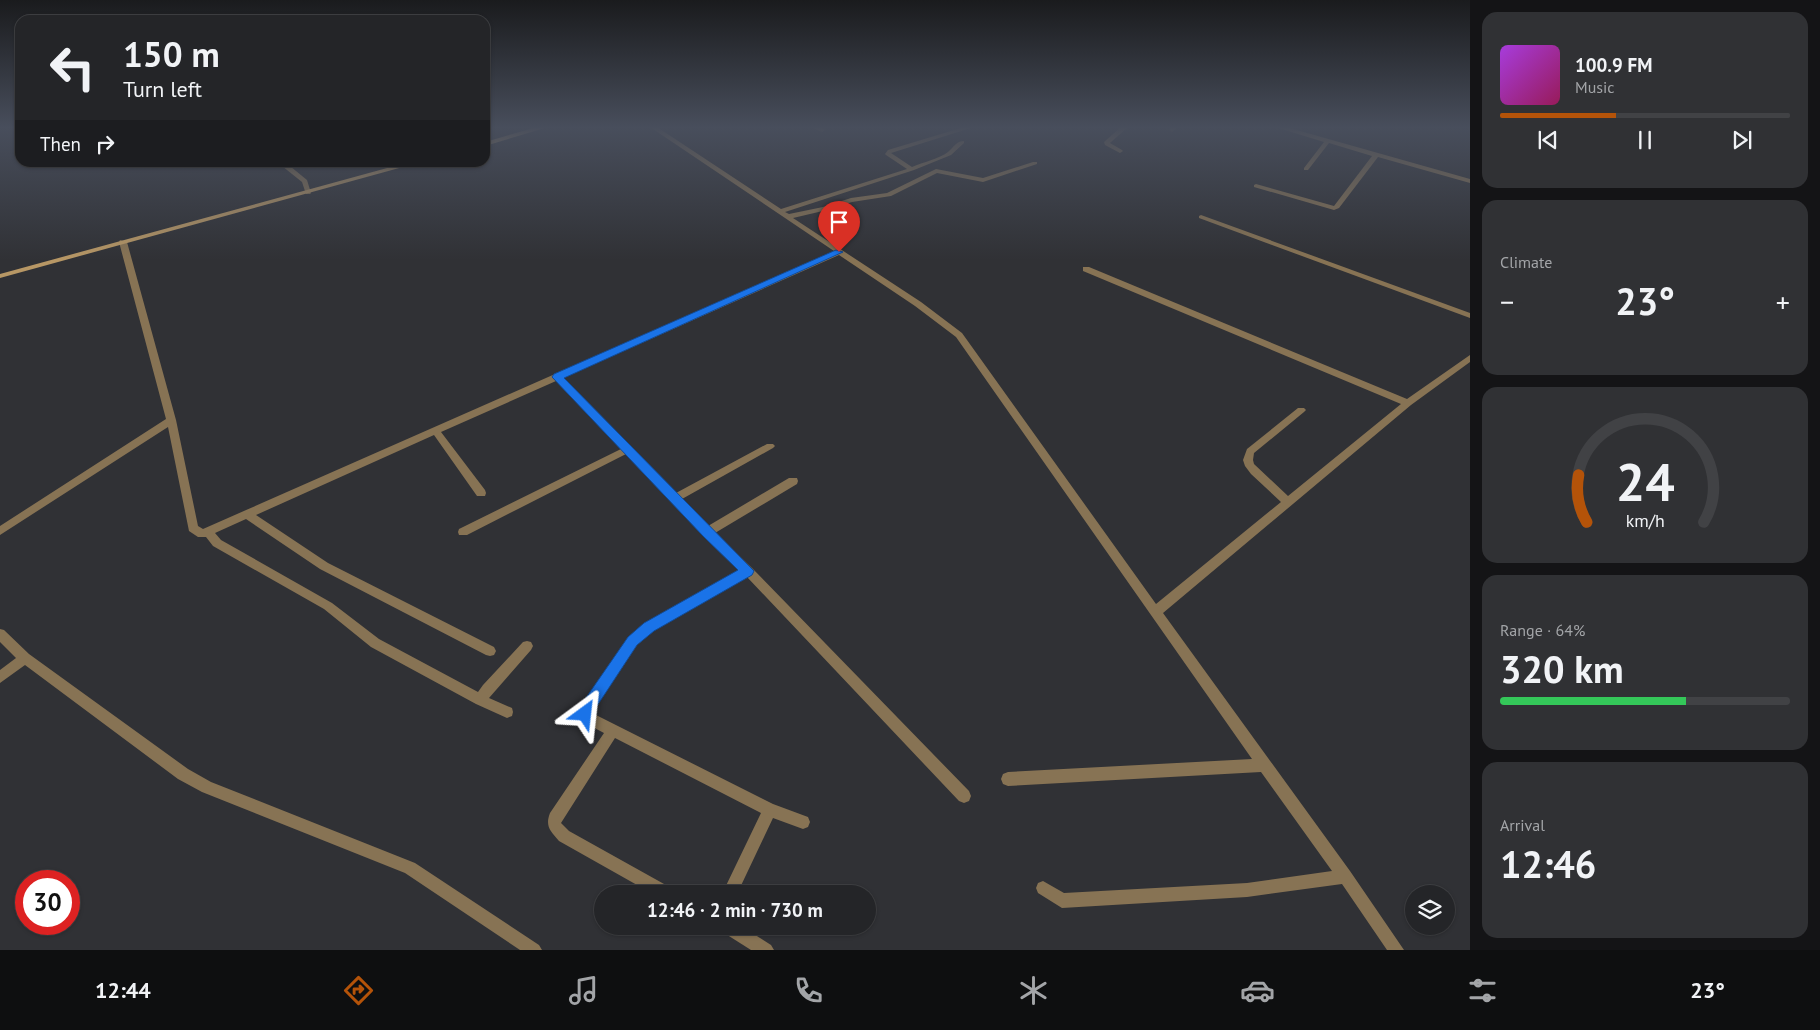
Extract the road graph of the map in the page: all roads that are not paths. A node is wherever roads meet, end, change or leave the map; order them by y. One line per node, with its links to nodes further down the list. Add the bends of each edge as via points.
1 (292, 171): 12 (street, via 305,181)
2 (385, 171): 12 (main road)
3 (719, 171): 13 (street)
4 (905, 171): 13 (street)
5 (935, 171): 13 (street, via 889,195 851,200 825,209)
6 (938, 171): 7 (street, via 983,180)
7 (1010, 171)
8 (1364, 171): 11 (street, via 1334,208)
9 (1435, 171): 10 (street)
10 (1470, 181)
11 (1256, 186)
12 (308, 193): 15 (main road)
13 (782, 214): 16 (street)
14 (1201, 217): 19 (street)
15 (123, 242): 18 (main road); 24 (street)
16 (839, 252): 21 (street); 38 (street, via 959,335)
17 (1086, 269): 22 (street)
18 (0, 276)
19 (1470, 316)
20 (1470, 358): 22 (street)
21 (557, 377): 25 (street); 27 (street)
22 (1408, 403): 31 (street)
23 (1302, 410): 31 (street, via 1250,451 1248,456 1248,463)
24 (171, 420): 33 (street); 34 (street, via 193,528 202,534)
25 (435, 430): 29 (street); 32 (street)
26 (770, 446): 30 (street)
27 (628, 449): 30 (street); 35 (street)
28 (793, 481): 36 (street)
29 (481, 493)
30 (675, 498): 36 (street)
31 (1288, 502): 38 (street)
32 (247, 514): 34 (street); 41 (street, via 324,566)
33 (0, 530)
34 (208, 532): 44 (street, via 217,543 328,606 375,643)
35 (463, 532)
36 (708, 532): 37 (street)
37 (748, 571): 46 (street, via 649,627 632,641 586,709 588,718); 49 (street)
38 (1155, 612): 47 (street)
39 (0, 634): 42 (street)
40 (527, 646): 44 (street)
41 (490, 651)
42 (25, 658): 43 (street); 57 (street, via 183,774 207,787 410,868)
43 (0, 678)
44 (480, 700): 45 (street)
45 (507, 712)
46 (613, 730): 50 (street); 53 (street, via 555,818 554,825 564,836)
47 (1264, 766): 48 (street); 52 (street)
48 (1008, 779)
49 (964, 796)
50 (770, 810): 51 (street); 54 (street)
51 (803, 822)
52 (1346, 876): 55 (street, via 1247,890 1062,901); 59 (street)
53 (652, 885)
54 (733, 885)
55 (1043, 888)
56 (741, 935): 58 (street)
57 (534, 950)
58 (766, 950)
59 (1396, 950)

